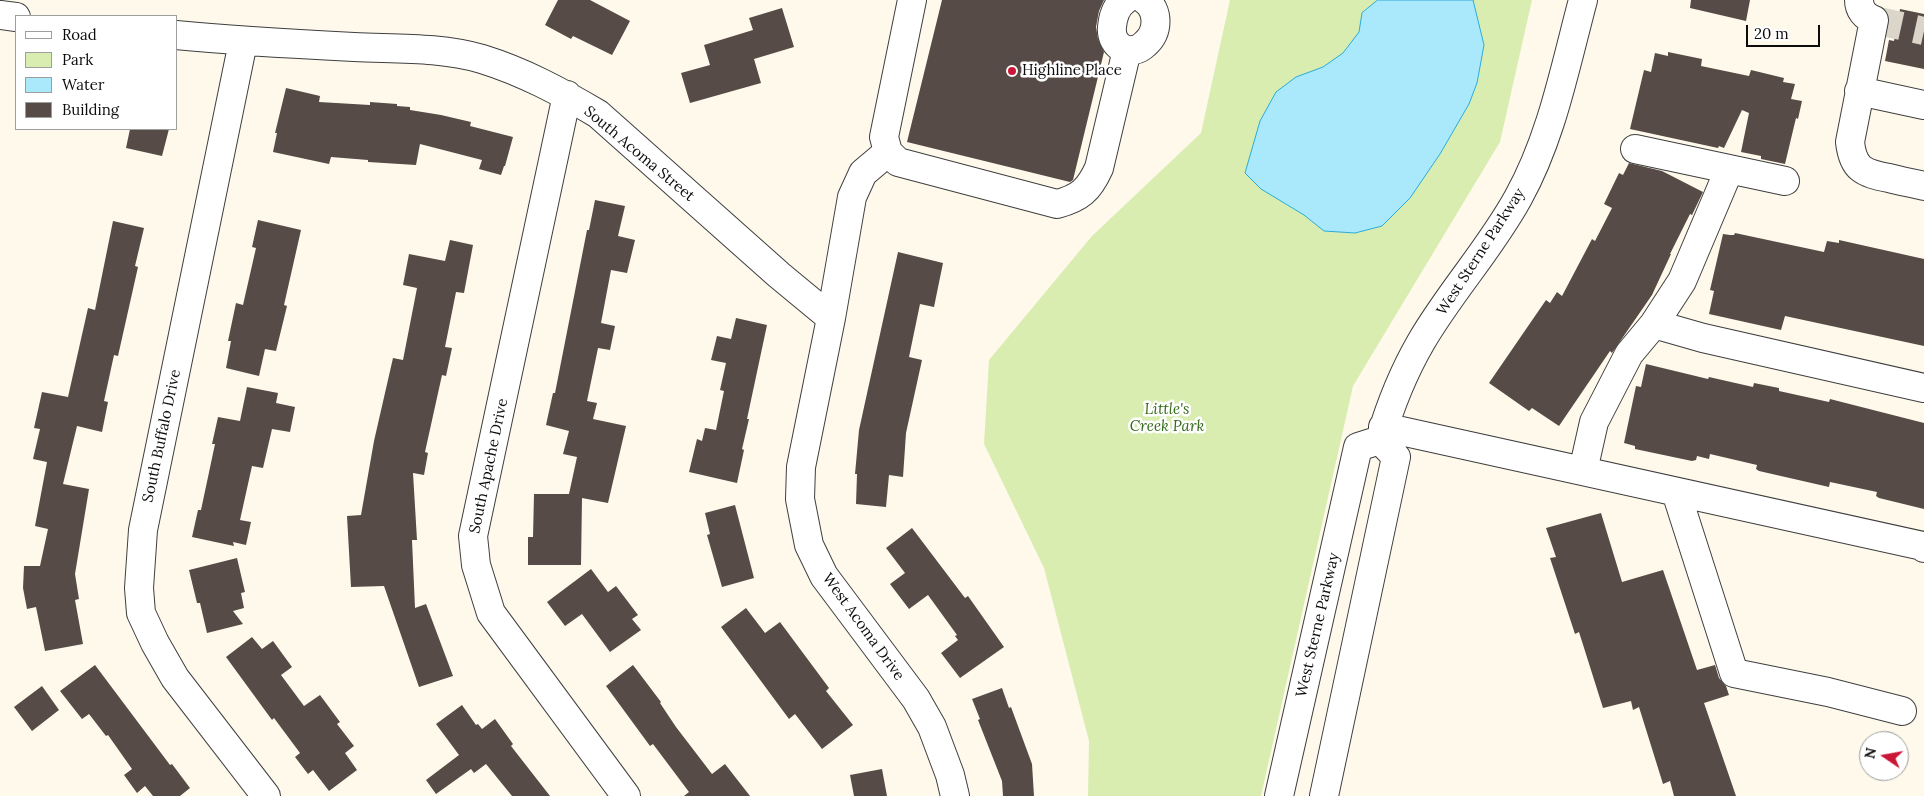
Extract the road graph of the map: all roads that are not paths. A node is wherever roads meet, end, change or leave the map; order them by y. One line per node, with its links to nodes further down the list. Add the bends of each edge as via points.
1 (912, 0): 15 (street, via 884,137)
2 (1125, 0): 10 (street, via 1119,4 1112,18 1111,35 1117,45)
3 (1144, 0): 10 (street, via 1155,10 1156,23 1152,35 1145,45)
4 (1583, 0): 22 (street, West Sterne Parkway, via 1536,161 1500,227 1422,341 1402,377)
5 (1859, 0): 11 (street, via 1866,17 1874,20)
6 (0, 15): 7 (street)
7 (15, 17)
8 (178, 34): 9 (street, South Acoma Street)
9 (243, 42): 12 (street, South Acoma Street, via 443,51 481,59 526,75); 28 (street, South Buffalo Drive, via 143,530 139,588 142,613 175,678)
10 (1127, 50): 15 (street, via 1099,168 1093,182 1069,201 1057,204 898,162)
11 (1860, 92): 13 (street); 18 (street, via 1850,142 1858,166 1866,174)
12 (567, 95): 19 (street, South Acoma Street, via 598,114); 29 (street, South Apache Drive, via 473,536 476,565 490,612)
13 (1924, 105)
14 (1636, 149): 16 (street)
15 (888, 152): 19 (street, West Acoma Drive, via 863,173 852,197)
16 (1729, 170): 17 (street); 20 (street, via 1682,282)
17 (1785, 181)
18 (1924, 186)
19 (831, 318): 30 (street, West Acoma Drive, via 801,467 800,499 809,545 824,576 916,699 932,727)
20 (1654, 324): 21 (street); 23 (street, via 1629,354 1594,422)
21 (1924, 388)
22 (1382, 434): 23 (street); 27 (street, West Sterne Parkway, via 1358,447); 31 (street, via 1396,457)
23 (1583, 471): 24 (street)
24 (1676, 492): 25 (street); 26 (street, via 1734,673)
25 (1924, 548)
26 (1902, 711)
27 (1280, 791): 31 (street)
28 (266, 796)
29 (626, 796)
30 (955, 796)
31 (1324, 796)

